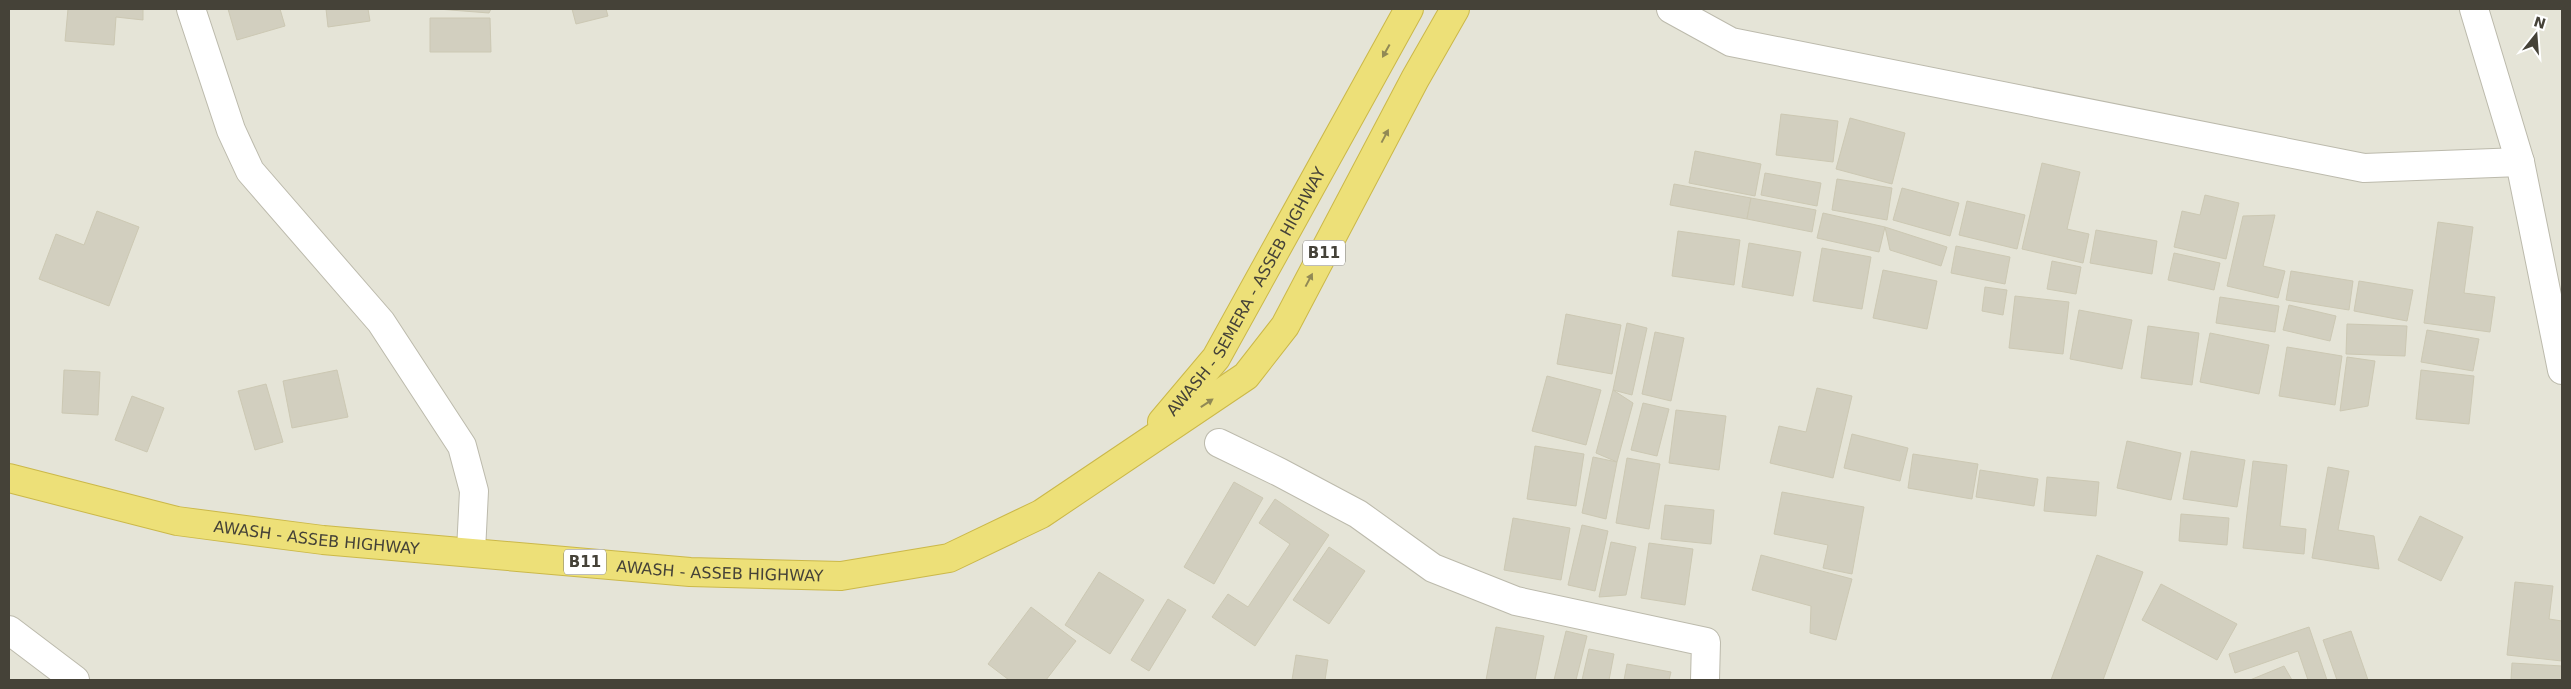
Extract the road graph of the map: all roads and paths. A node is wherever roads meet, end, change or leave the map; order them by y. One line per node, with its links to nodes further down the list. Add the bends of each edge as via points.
1 (191, 9): 11 (street, via 231,130 250,171 381,322 462,446 474,491)
2 (1409, 9): 9 (highway, AWASH - SEMERA - ASSEB HIGHWAY / B11, one-way to 9, via 1216,358)
3 (1455, 9): 9 (highway, AWASH - SEMERA - ASSEB HIGHWAY / B11, one-way to 3, via 1246,376 1285,326)
4 (1671, 9): 6 (street, via 1731,42 2364,168)
5 (2474, 9): 6 (street)
6 (2520, 162): 7 (street)
7 (2562, 370)
8 (1218, 443): 14 (street, via 1358,514 1442,572 1516,601 1706,642)
9 (1138, 450): 11 (highway, AWASH - ASSEB HIGHWAY / B11, via 1041,514 950,558 841,576 690,572)
10 (9, 478): 11 (highway, AWASH - ASSEB HIGHWAY / B11, via 177,521 323,540)
11 (471, 551)
12 (9, 630): 13 (street)
13 (75, 680)
14 (1705, 680)

